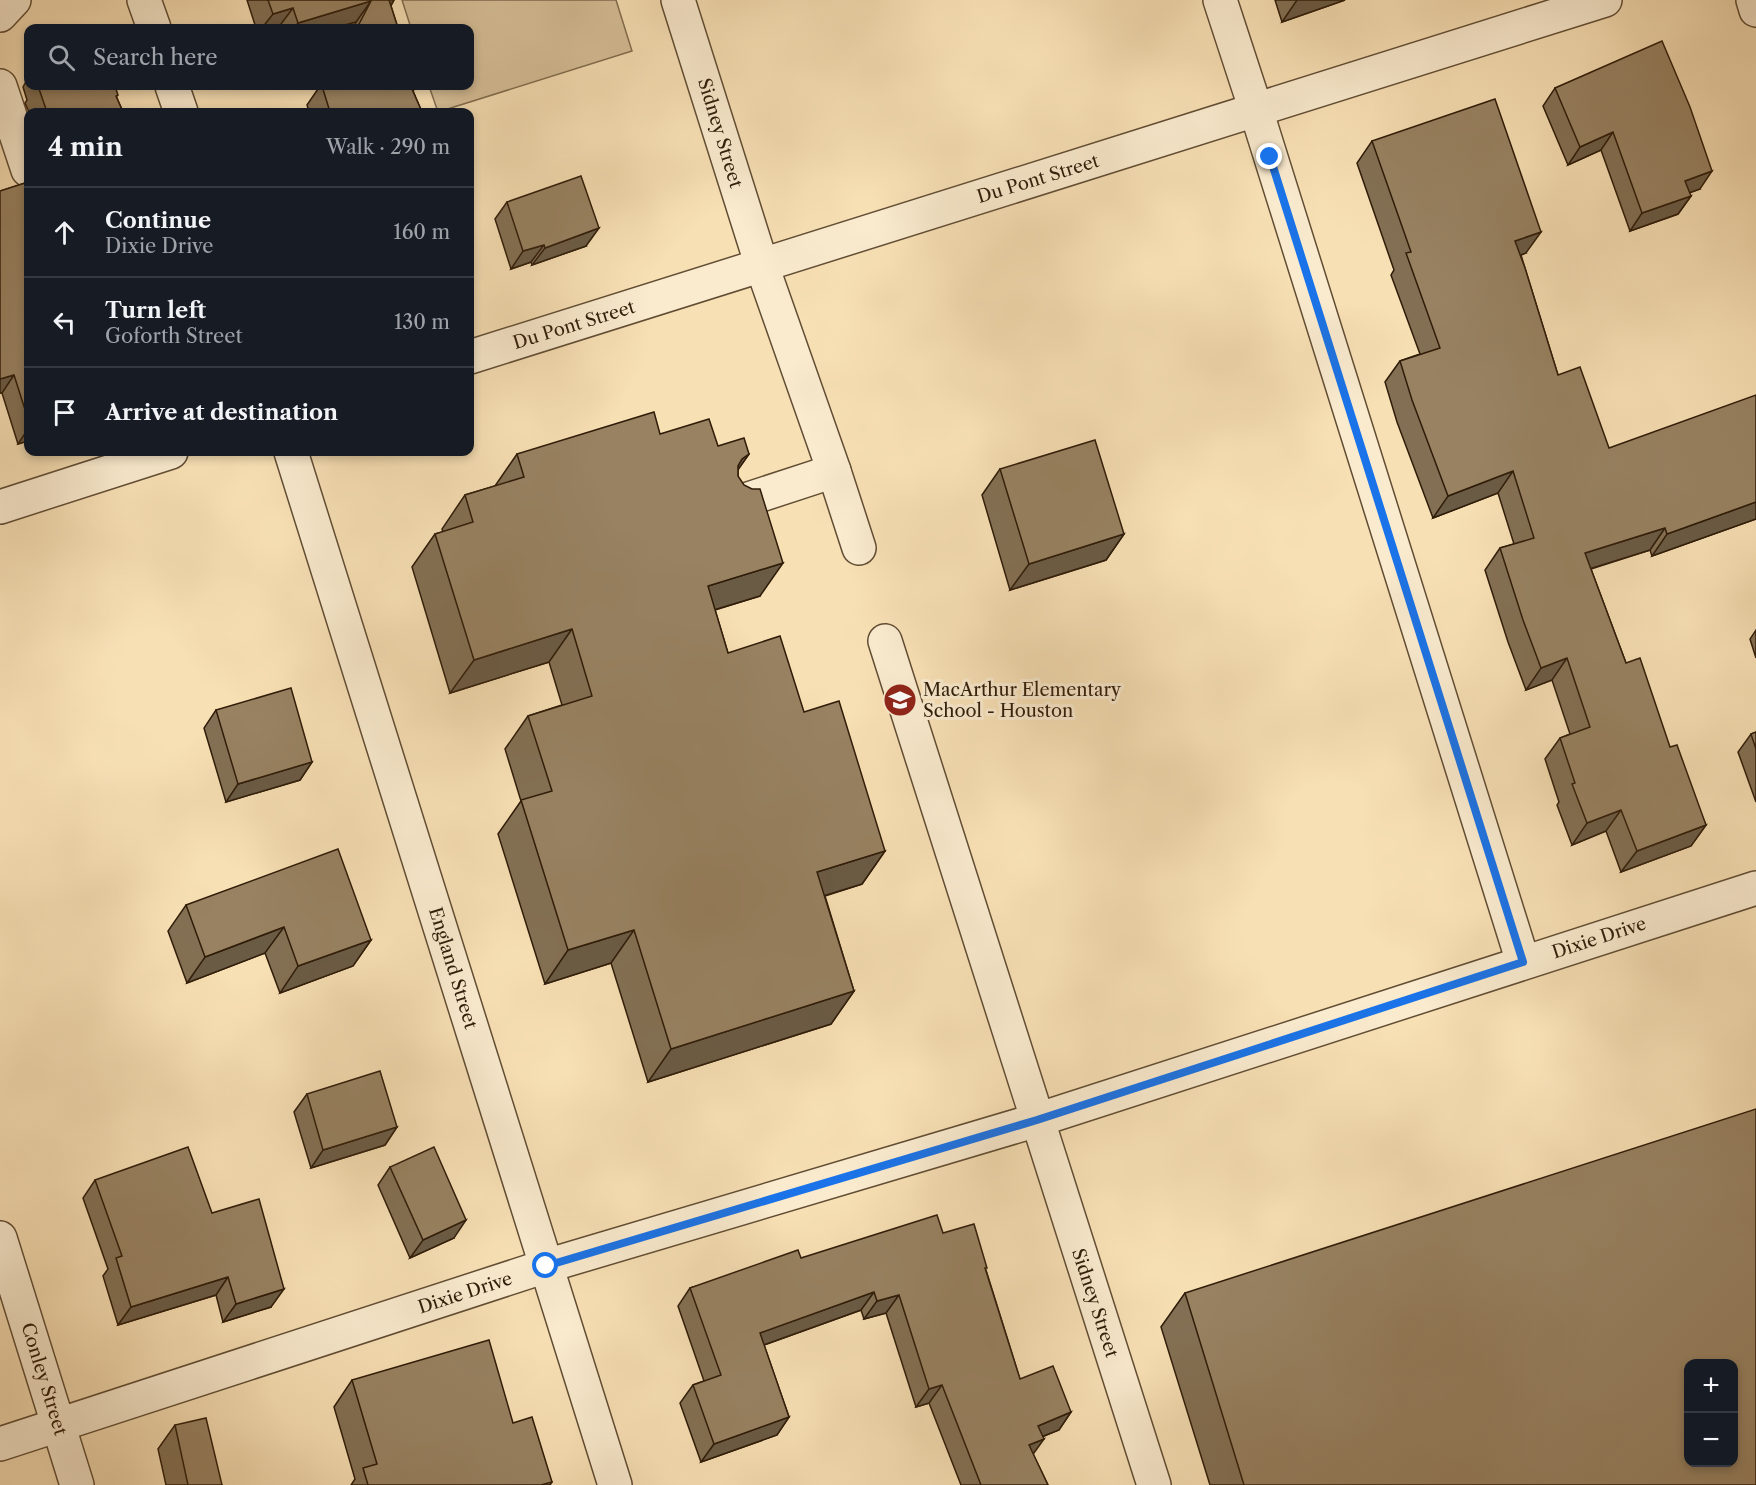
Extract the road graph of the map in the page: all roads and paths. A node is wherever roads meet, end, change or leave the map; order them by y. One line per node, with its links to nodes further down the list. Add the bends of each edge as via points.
1 (14, 0): 8 (street)
2 (144, 0): 9 (street)
3 (678, 0): 15 (street, Sidney Street)
4 (1220, 0): 13 (street)
5 (1605, 0): 13 (street, Du Pont Street)
6 (1753, 0): 7 (street)
7 (1756, 10)
8 (0, 15)
9 (153, 24)
10 (0, 86): 14 (street)
11 (173, 90): 12 (street)
12 (180, 108)
13 (1256, 110): 15 (street, Du Pont Street); 26 (street)
14 (24, 158)
15 (762, 266): 16 (street, Du Pont Street); 20 (street, Sidney Street)
16 (474, 356)
17 (144, 456): 19 (street)
18 (292, 456): 29 (street, England Street)
19 (118, 460): 22 (street)
20 (834, 471): 21 (street); 23 (street, Sidney Street)
21 (733, 504)
22 (0, 507)
23 (859, 548)
24 (885, 641): 27 (street, Sidney Street)
25 (1756, 888): 26 (street, Dixie Drive)
26 (1523, 962): 27 (street, Dixie Drive)
27 (1037, 1120): 29 (street, Dixie Drive); 34 (street, Sidney Street)
28 (0, 1238): 30 (street, Conley Street)
29 (546, 1266): 30 (street, Dixie Drive); 33 (street, England Street)
30 (58, 1425): 31 (street, Dixie Drive); 32 (street, Conley Street)
31 (0, 1444)
32 (77, 1485)
33 (615, 1485)
34 (1154, 1485)

